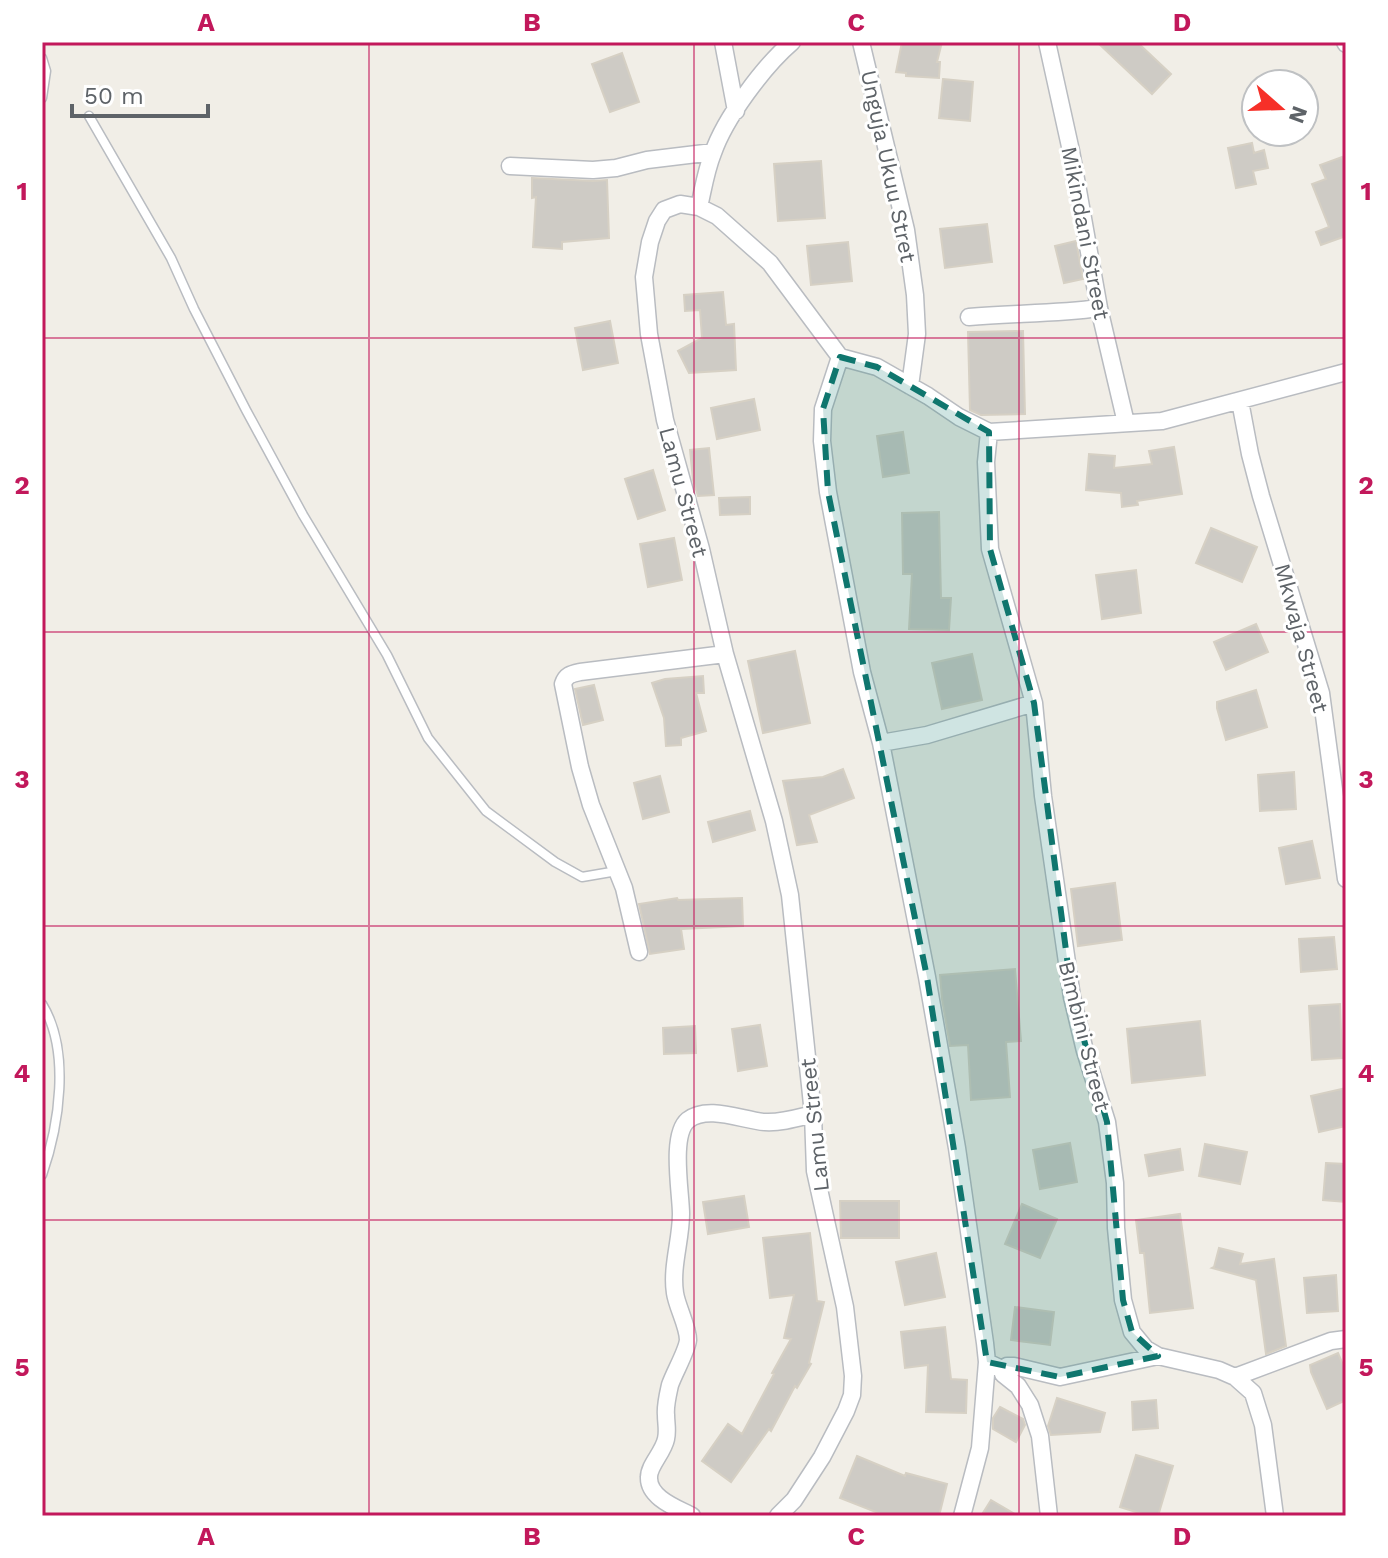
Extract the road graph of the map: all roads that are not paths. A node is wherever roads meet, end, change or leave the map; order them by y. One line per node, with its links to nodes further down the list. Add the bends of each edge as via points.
1 (723, 42): 8 (street)
2 (792, 42): 8 (street, via 775,56)
3 (861, 42): 17 (street, Unguja Ukuu Stret, via 906,230 917,334)
4 (1047, 42): 13 (street, Mikindani Street)
5 (42, 58): 6 (lane)
6 (43, 86): 7 (lane)
7 (42, 98)
8 (736, 111): 10 (street)
9 (89, 116): 24 (lane, via 171,258 253,423 387,655 428,738 486,811 555,862 582,877)
10 (713, 152): 11 (street, via 593,170); 12 (street)
11 (510, 166)
12 (699, 207): 15 (street, via 717,216 770,263); 21 (street, Lamu Street, via 680,204 664,210 650,242 644,277 665,420)
13 (1099, 308): 14 (street); 19 (street, Mikindani Street)
14 (969, 317)
15 (840, 357): 17 (street, via 877,367); 23 (street, via 823,409 822,441 862,672)
16 (1346, 372): 18 (street)
17 (910, 386): 20 (street)
18 (1240, 401): 19 (street, via 1162,421); 25 (street, Mkwaja Street, via 1261,496 1321,693)
19 (1126, 423): 20 (street)
20 (989, 432): 22 (street, Bimbini Street, via 990,549)
21 (725, 654): 24 (street, via 565,678 580,767); 28 (street, Lamu Street, via 790,895)
22 (1034, 703): 23 (street); 31 (street, Bimbini Street, via 1072,997 1107,1122 1123,1300 1132,1332)
23 (881, 743): 32 (street)
24 (617, 871): 26 (street)
25 (1346, 879)
26 (639, 952)
27 (42, 1004): 29 (lane, via 54,1030 58,1059 56,1122)
28 (813, 1114): 34 (street, via 782,1122 704,1115 692,1117 680,1135 681,1214 674,1278 688,1340 669,1388 667,1437 649,1477 659,1498); 35 (street, Lamu Street, via 815,1171 845,1307 852,1395 810,1477)
29 (42, 1175)
30 (1346, 1339): 33 (street)
31 (1158, 1356): 32 (street, via 1060,1377); 33 (street)
32 (994, 1366): 36 (street); 37 (street, via 1018,1386 1030,1405 1040,1436)
33 (1235, 1377): 38 (street, via 1253,1393 1263,1425)
34 (692, 1516)
35 (778, 1516)
36 (962, 1516)
37 (1049, 1516)
38 (1275, 1516)

